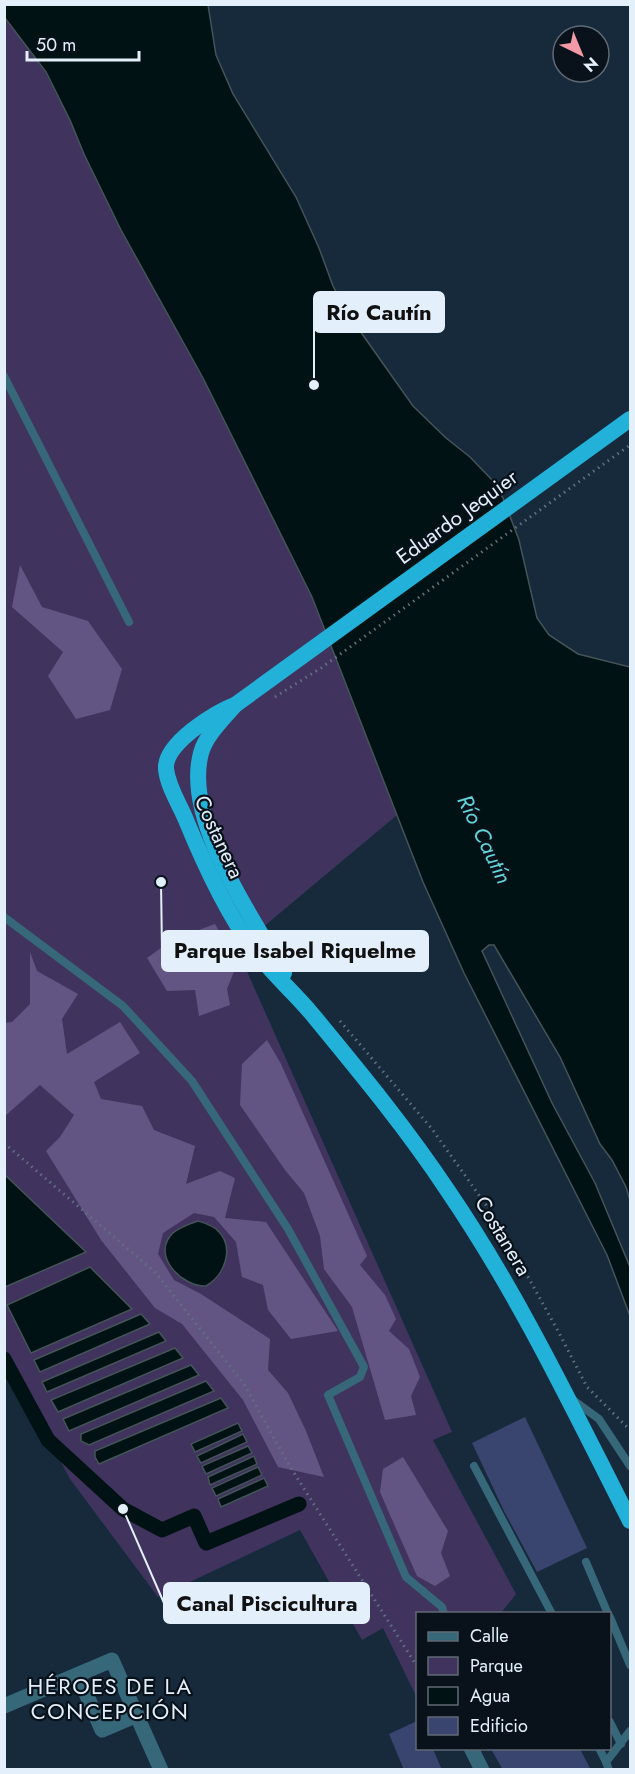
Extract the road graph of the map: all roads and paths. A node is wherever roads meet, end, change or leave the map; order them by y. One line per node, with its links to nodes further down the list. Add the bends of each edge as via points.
1 (4, 376): 4 (lane)
2 (630, 419): 5 (highway, Eduardo Jequier)
3 (630, 445): 6 (path, via 321,668)
4 (129, 622)
5 (310, 650): 7 (highway, Costanera)
6 (267, 702)
7 (235, 705): 9 (highway, Costanera, via 201,751 201,811 236,889); 9 (highway, Costanera, via 223,709 181,740 168,756 165,768 217,886 240,927 252,947)
8 (4, 917): 16 (lane, via 123,1006 192,1081 288,1230 364,1367 360,1377 328,1395 405,1577)
9 (299, 999): 11 (highway, Costanera, via 447,1189 492,1258)
10 (4, 1143): 21 (path, via 155,1272 244,1384 289,1465)
11 (566, 1395): 13 (lane, via 599,1419); 14 (highway, Costanera)
12 (474, 1466): 17 (lane)
13 (630, 1466)
14 (630, 1521)
15 (586, 1562): 18 (lane)
16 (443, 1612)
17 (551, 1612)
18 (608, 1612)
19 (611, 1620): 20 (lane)
20 (630, 1665)
21 (416, 1666)
22 (78, 1675): 23 (street); 24 (street, via 112,1660); 24 (street, via 102,1730)
23 (4, 1706)
24 (136, 1715): 31 (street)
25 (611, 1726): 27 (lane)
26 (630, 1731): 27 (lane)
27 (621, 1744): 30 (lane)
28 (472, 1750): 32 (street)
29 (600, 1750): 30 (lane)
30 (608, 1766)
31 (161, 1770)
32 (482, 1770)

